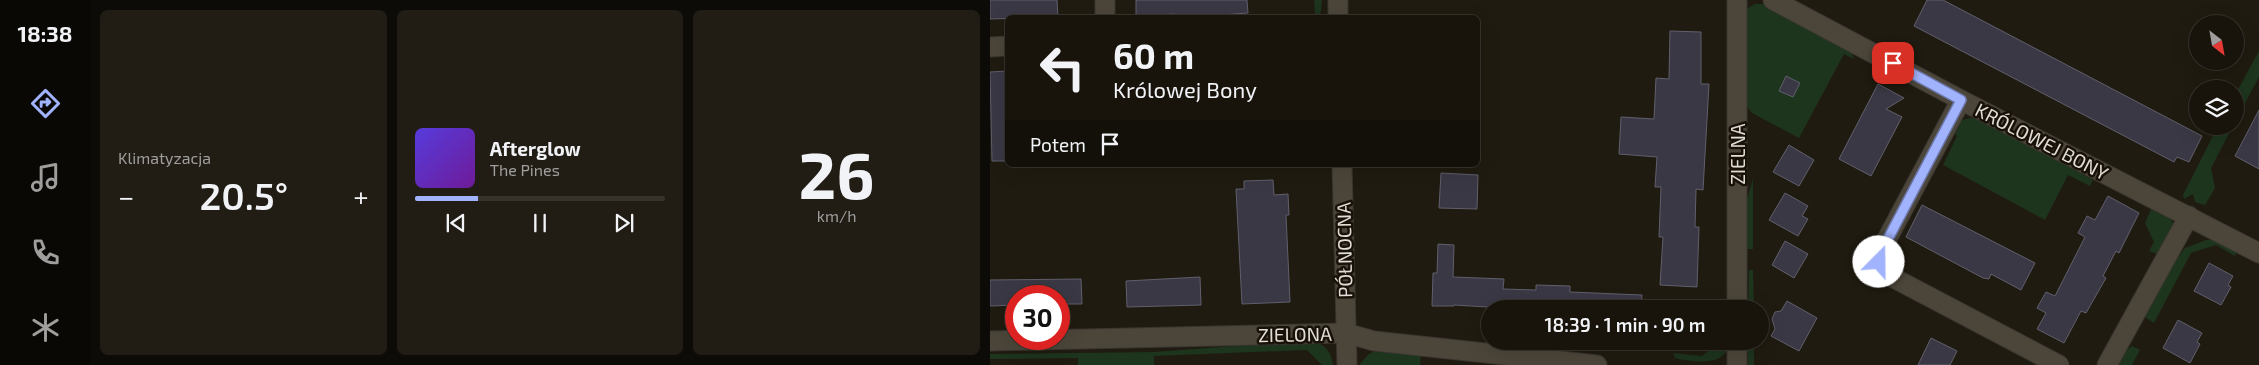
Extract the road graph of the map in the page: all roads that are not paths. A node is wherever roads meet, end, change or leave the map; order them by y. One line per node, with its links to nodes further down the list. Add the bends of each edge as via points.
1 (1105, 0): 5 (street)
2 (1338, 0): 6 (street)
3 (1738, 0): 13 (street, ZIELNA)
4 (1774, 0): 9 (street, KRÓLOWEJ BONY)
5 (1105, 15)
6 (1338, 15)
7 (1005, 46): 8 (street)
8 (990, 47)
9 (1961, 100): 11 (street, KRÓLOWEJ BONY); 20 (street, via 1880,254 1881,268 1888,275)
10 (1342, 167): 14 (street, PÓŁNOCNA)
11 (2189, 216): 12 (street, KRÓLOWEJ BONY); 21 (street)
12 (2259, 253)
13 (1737, 300)
14 (1346, 333): 15 (street, ZIELONA); 17 (street, PÓŁNOCNA); 18 (street, ZIELONA, via 1374,341)
15 (990, 341)
16 (1737, 350): 19 (street)
17 (1347, 365)
18 (1597, 365)
19 (1737, 365)
20 (2058, 365)
21 (2107, 365)

